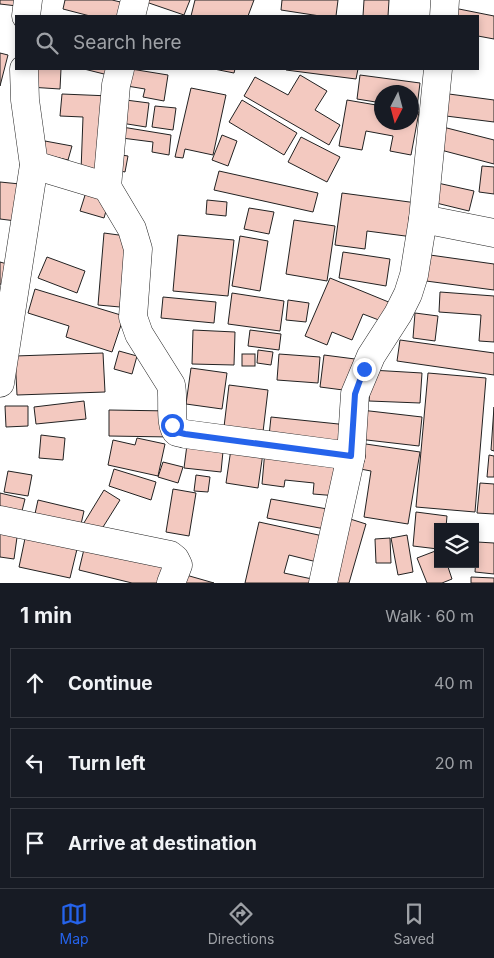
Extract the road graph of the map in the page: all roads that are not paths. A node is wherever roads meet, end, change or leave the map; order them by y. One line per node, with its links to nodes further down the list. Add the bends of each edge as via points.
1 (28, 0): 4 (street)
2 (135, 0): 5 (street)
3 (445, 0): 6 (street)
4 (26, 15)
5 (131, 15)
6 (444, 15)
7 (24, 70): 10 (street)
8 (120, 70): 11 (street)
9 (438, 70): 12 (street)
10 (34, 165): 11 (street); 14 (street)
11 (108, 187): 15 (street, via 132,229 138,249 133,317 139,334 171,385 172,425 177,432)
12 (422, 219): 13 (street); 15 (street, via 408,294 371,356 355,394)
13 (494, 233)
14 (0, 383)
15 (351, 456): 18 (street)
16 (0, 520): 17 (street, via 170,555 178,565)
17 (171, 583)
18 (323, 583)

